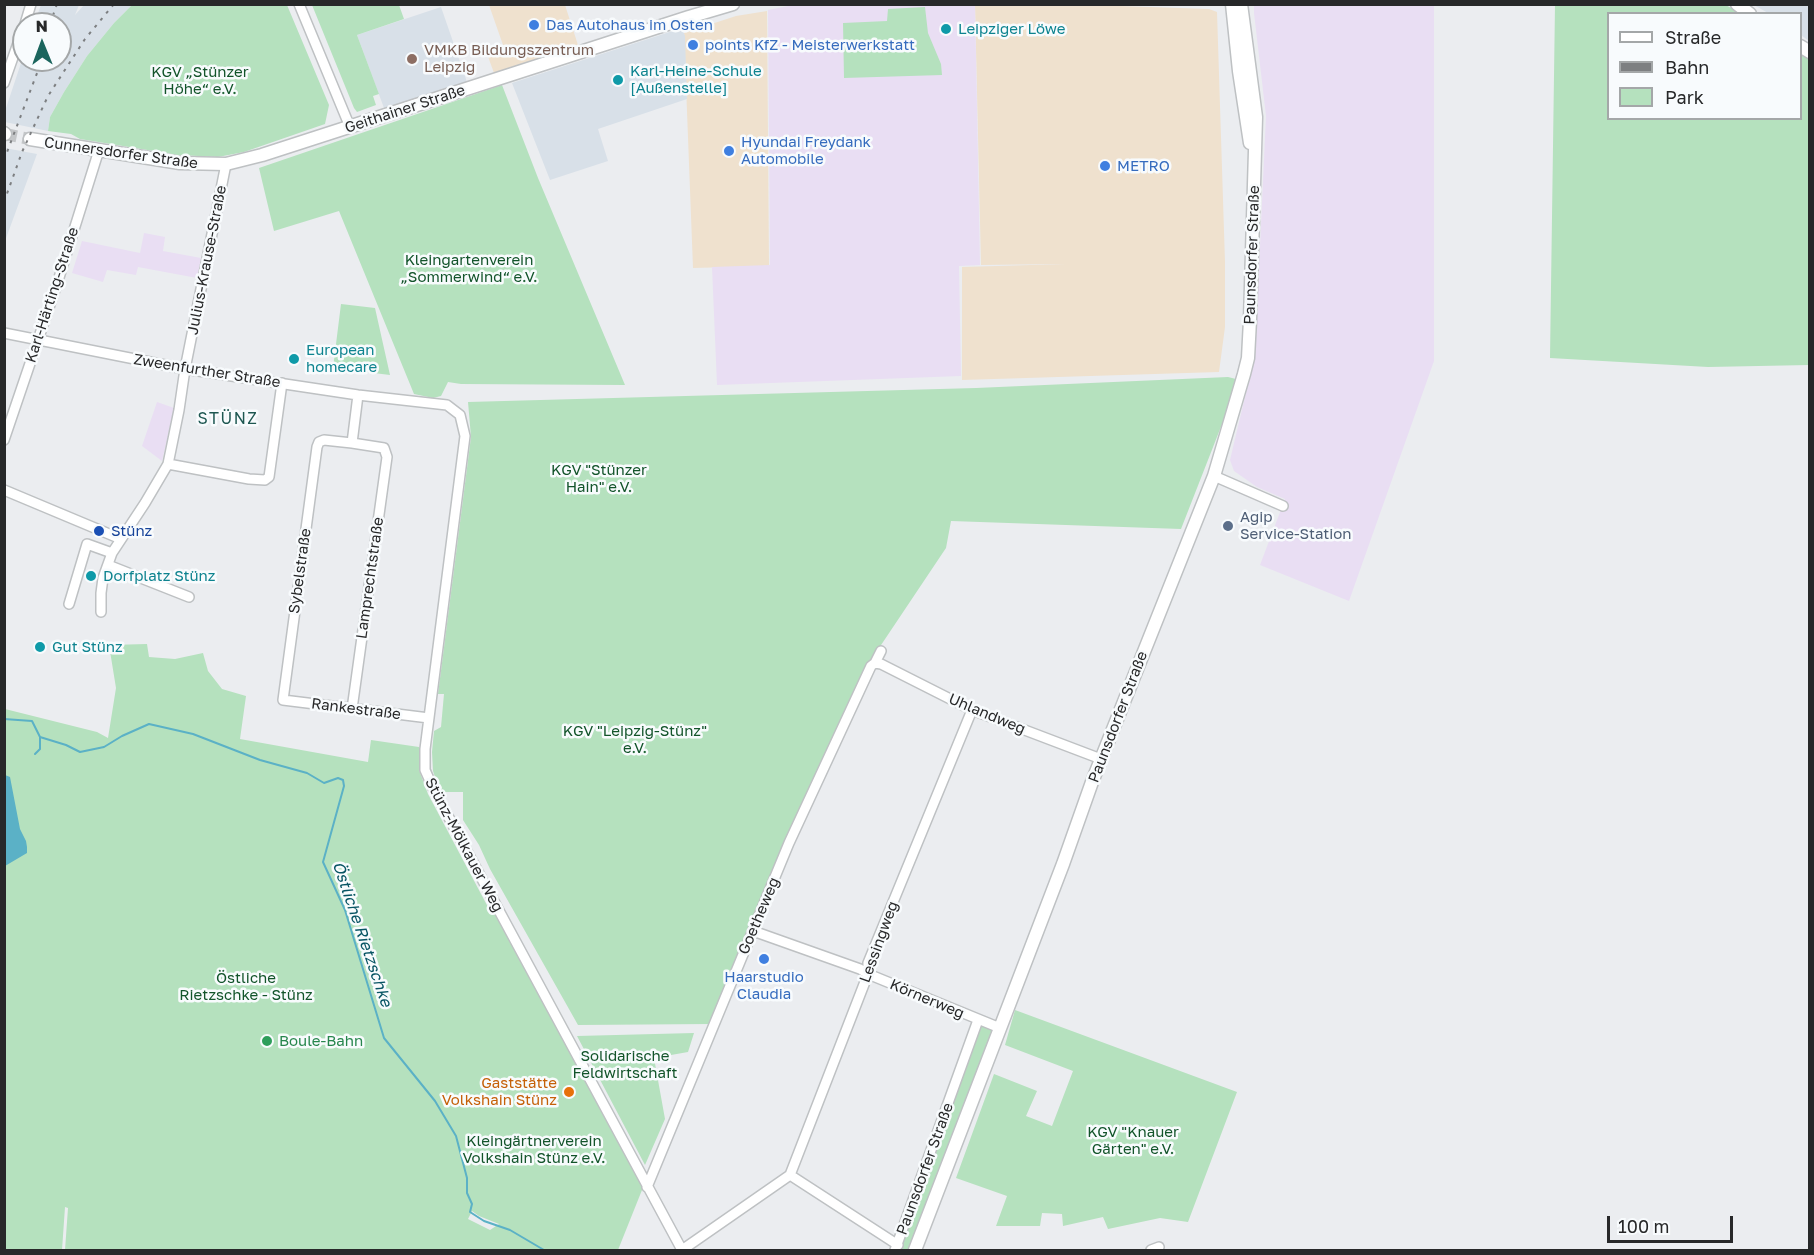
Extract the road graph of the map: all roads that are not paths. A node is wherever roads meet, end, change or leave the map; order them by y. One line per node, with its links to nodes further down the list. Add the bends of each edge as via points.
1 (299, 4): 7 (street)
2 (733, 4): 7 (main road, Geithainer Straße)
3 (1232, 4): 12 (main road, Paunsdorfer Straße)
4 (1241, 4): 12 (main road, Paunsdorfer Straße, via 1256,117)
5 (12, 60): 6 (street)
6 (4, 83)
7 (350, 127): 10 (main road, Geithainer Straße)
8 (30, 139): 9 (main road, Cunnersdorfer Straße)
9 (99, 150): 11 (main road, Cunnersdorfer Straße, via 180,163); 14 (street, Karl-Härting-Straße)
10 (248, 159): 11 (main road, Cunnersdorfer Straße)
11 (226, 164): 15 (street, Julius-Krause-Straße)
12 (1255, 170): 22 (main road, Paunsdorfer Straße, via 1248,358)
13 (4, 333): 14 (street, Zweenfurther Straße)
14 (38, 340): 15 (street, Zweenfurther Straße); 19 (street, Karl-Härting-Straße)
15 (185, 369): 16 (street, Zweenfurther Straße); 21 (street, Julius-Krause-Straße)
16 (282, 383): 17 (street, Zweenfurther Straße); 21 (street, via 269,477 265,480)
17 (358, 395): 18 (street, Zweenfurther Straße); 20 (street)
18 (447, 405): 36 (street, Stünz-Mölkauer Weg, via 460,415 465,436)
19 (4, 440)
20 (352, 443): 33 (street, Sybelstraße, via 324,440 317,447); 34 (street, Lamprechtstraße, via 384,448 387,457)
21 (168, 464): 25 (street, Julius-Krause-Straße)
22 (1214, 476): 24 (street); 37 (main road, Paunsdorfer Straße)
23 (4, 490): 25 (street)
24 (1283, 506)
25 (121, 539): 26 (street, Julius-Krause-Straße)
26 (112, 553): 27 (street, Julius-Krause-Straße); 29 (street, via 87,544)
27 (108, 565): 28 (street); 30 (street, Julius-Krause-Straße)
28 (189, 597)
29 (69, 604)
30 (101, 612)
31 (881, 651): 32 (street, Goetheweg)
32 (875, 663): 35 (street, Uhlandweg); 38 (street, Goetheweg, via 817,780)
33 (283, 700): 34 (street, Rankestraße)
34 (352, 709): 36 (street, Rankestraße)
35 (972, 710): 37 (street, Uhlandweg); 39 (street, Lessingweg, via 868,963)
36 (429, 718): 43 (street, Stünz-Mölkauer Weg, via 424,760 434,790)
37 (1101, 759): 41 (main road, Paunsdorfer Straße)
38 (753, 932): 39 (street, Körnerweg); 43 (street, Goetheweg)
39 (868, 974): 40 (street, Körnerweg); 42 (street, Lessingweg)
40 (978, 1020): 41 (street, Körnerweg); 44 (street, Paunsdorfer Straße)
41 (1000, 1028): 46 (main road, Paunsdorfer Straße)
42 (790, 1175): 44 (street); 45 (street)
43 (647, 1187): 45 (street, Stünz-Mölkauer Weg)
44 (896, 1248)
45 (682, 1250)
46 (915, 1251)

